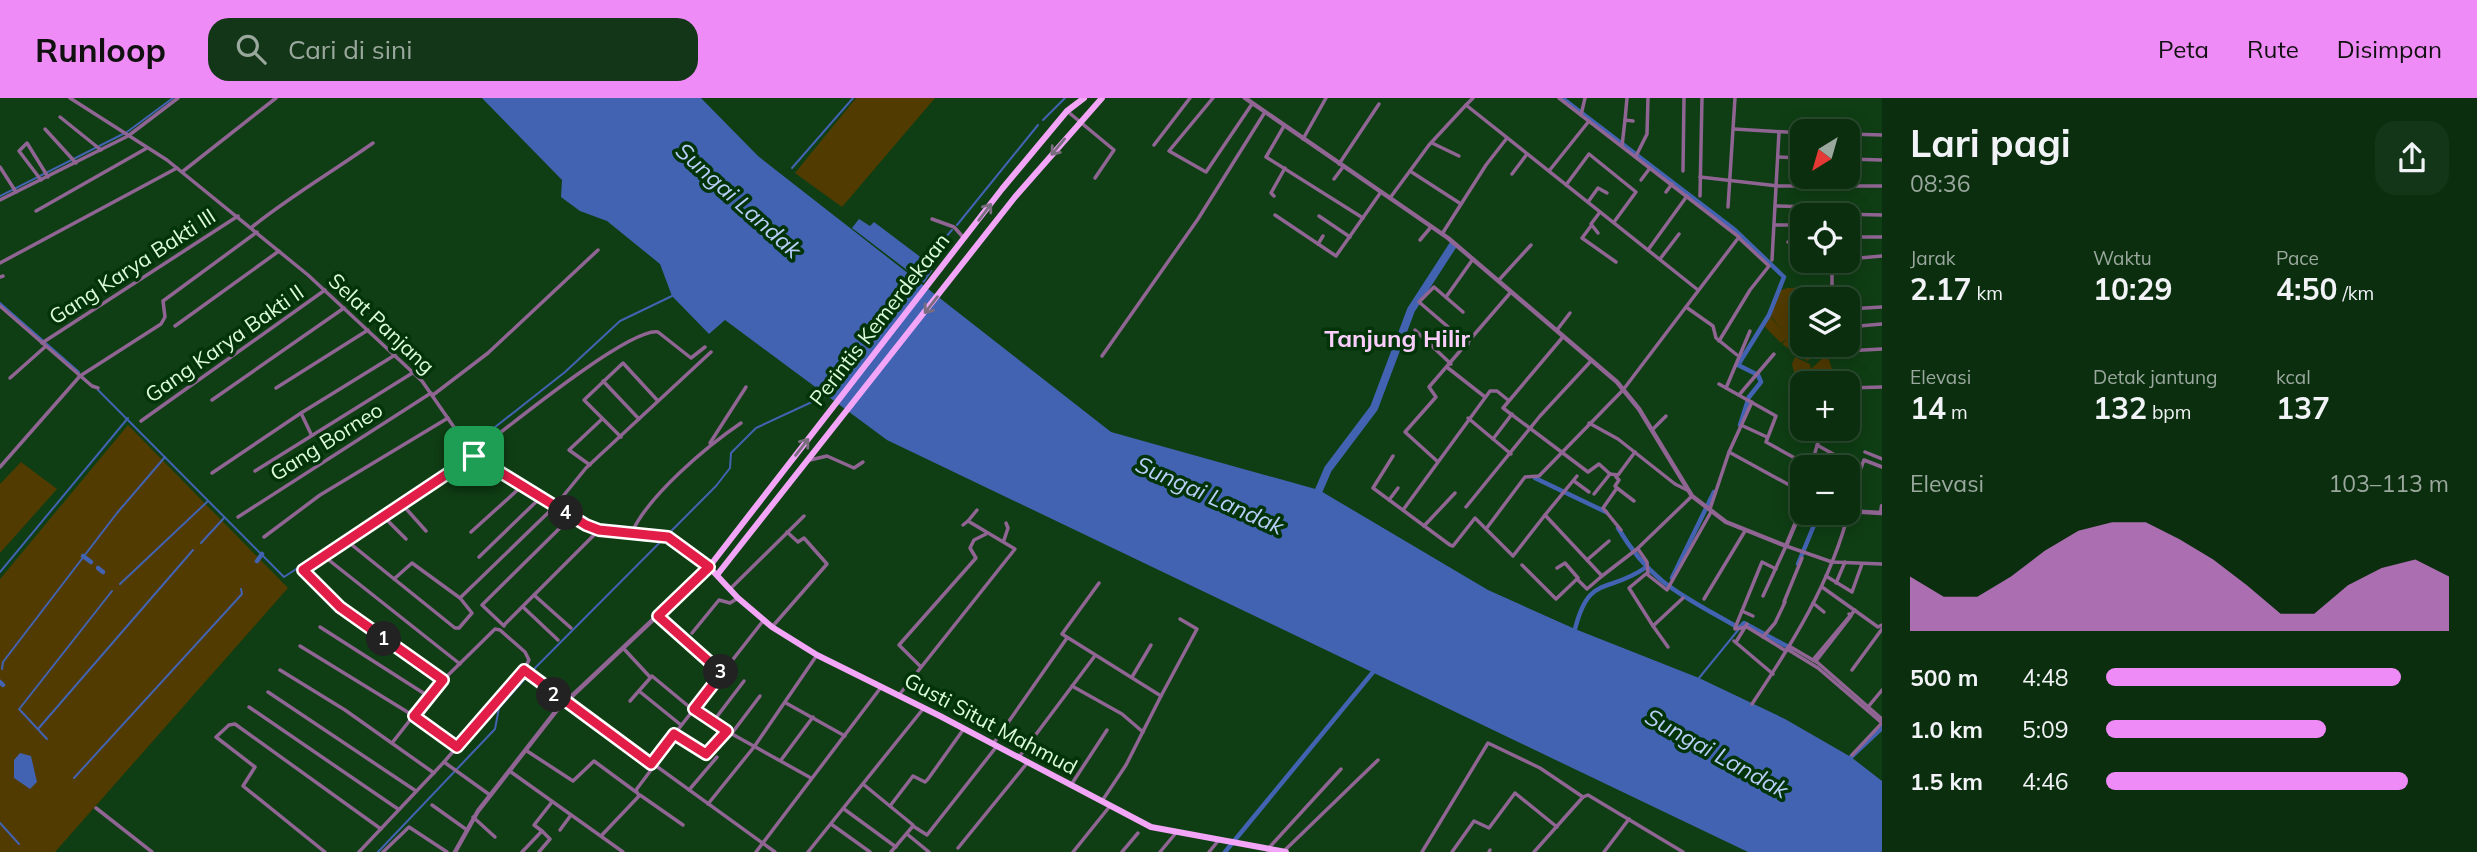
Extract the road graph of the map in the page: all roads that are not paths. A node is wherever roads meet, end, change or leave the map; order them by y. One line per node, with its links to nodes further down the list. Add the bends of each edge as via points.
1 (70, 98): 34 (street, Selat Panjang)
2 (178, 98): 34 (street)
3 (276, 98): 61 (street)
4 (1084, 98): 21 (highway, Perintis Kemerdekaan)
5 (1102, 98): 26 (highway)
6 (1190, 98): 41 (street)
7 (1213, 98): 18 (street, via 1168,151 1206,172)
8 (1245, 98): 18 (street)
9 (1326, 98): 38 (street)
10 (1472, 98): 20 (street)
11 (1559, 98): 23 (street)
12 (1586, 98): 23 (street)
13 (1628, 98): 25 (street)
14 (1648, 98): 46 (street, via 1647,134)
15 (1684, 98): 60 (street)
16 (1702, 98): 64 (street)
17 (1735, 98): 31 (street)
18 (1252, 104): 22 (street)
19 (1379, 104): 53 (street)
20 (1466, 105): 37 (street); 39 (street)
21 (1067, 111): 26 (street); 113 (highway, Perintis Kemerdekaan, one-way to 21)
22 (1265, 112): 29 (street); 156 (street, via 1198,219)
23 (1581, 115): 27 (street)
24 (60, 117): 43 (street)
25 (1625, 120): 28 (street); 42 (street)
26 (1080, 121): 66 (street, via 1114,150); 209 (highway, one-way to 209)
27 (1589, 121): 42 (street); 59 (street)
28 (1633, 121)
29 (1284, 126): 38 (street); 56 (street, via 1266,157)
30 (45, 129): 52 (street)
31 (1734, 129): 32 (street); 69 (street)
32 (1779, 132): 33 (street); 48 (street)
33 (1790, 132)
34 (126, 134): 43 (street); 44 (street, Selat Panjang)
35 (1860, 134): 36 (street)
36 (1882, 135)
37 (1507, 138): 45 (street); 84 (street)
38 (1303, 139): 53 (street)
39 (1432, 142): 47 (street); 58 (street)
40 (373, 144): 101 (street, via 308,190 274,207)
41 (1154, 145)
42 (1622, 146): 46 (street)
43 (99, 148): 52 (street)
44 (147, 148): 55 (street, Selat Panjang); 88 (street)
45 (1528, 154): 59 (street); 63 (street)
46 (1637, 155): 57 (street)
47 (1459, 156)
48 (1778, 157): 49 (street); 72 (street)
49 (1790, 158)
50 (1860, 159): 51 (street)
51 (1882, 160)
52 (74, 161): 62 (street)
53 (1341, 166): 67 (street); 75 (street)
54 (0, 167): 74 (street)
55 (177, 168): 61 (street, Selat Panjang); 125 (street)
56 (1285, 168): 78 (street, via 1271,194); 95 (street)
57 (1650, 168): 68 (street); 71 (street)
58 (1410, 171): 81 (street); 84 (street)
59 (1549, 171): 70 (street)
60 (1683, 171)
61 (182, 172): 93 (street, Selat Panjang)
62 (46, 174): 65 (street); 65 (street, via 27,144 19,149)
63 (1512, 174)
64 (1700, 177): 69 (street); 80 (street)
65 (39, 178): 74 (street)
66 (1095, 178)
67 (1334, 179)
68 (1642, 180)
69 (1729, 180): 72 (street); 87 (street)
70 (1566, 184): 83 (street); 97 (street, via 1589,154 1636,192)
71 (1672, 184): 76 (street); 79 (street)
72 (1778, 186): 73 (street); 85 (street)
73 (1882, 186)
74 (15, 190): 82 (street)
75 (1381, 192): 81 (street); 95 (street)
76 (1667, 192)
77 (1607, 193): 83 (street, via 1598,188)
78 (1274, 196)
79 (1687, 196): 111 (street); 117 (street)
80 (1700, 196)
81 (1390, 198): 102 (street)
82 (0, 200)
83 (1588, 202): 89 (street)
84 (1461, 204): 105 (street)
85 (1777, 206): 86 (street); 98 (street)
86 (1790, 206)
87 (1728, 207)
88 (36, 211)
89 (1600, 212): 97 (street); 100 (street)
90 (1275, 215): 114 (street)
91 (1860, 215): 92 (street)
92 (1882, 215)
93 (238, 216): 101 (street, Selat Panjang); 147 (street, Gang Karya Bakti III)
94 (1319, 216): 108 (street)
95 (1363, 218): 108 (street)
96 (932, 219): 113 (street, via 954,227)
97 (1614, 222): 117 (street)
98 (1775, 225): 99 (street); 123 (street)
99 (1790, 225)
100 (1591, 226): 104 (street); 124 (street, via 1582,238)
101 (252, 227): 103 (street, Selat Panjang)
102 (1431, 227): 105 (street); 112 (street)
103 (257, 232): 118 (street, Selat Panjang); 160 (street, via 163,301 161,324)
104 (1598, 233)
105 (1442, 234): 121 (street)
106 (1679, 234): 122 (street)
107 (1323, 236): 114 (street)
108 (1350, 237): 114 (street, via 1336,256)
109 (1860, 237): 110 (street)
110 (1882, 237)
111 (1739, 238): 128 (street); 146 (street, via 1769,266)
112 (1420, 240)
113 (963, 241): 215 (highway, Perintis Kemerdekaan, one-way to 113)
114 (1318, 244)
115 (1531, 245): 126 (street)
116 (598, 250): 171 (street, Gang Borneo, via 488,353)
117 (1648, 250): 122 (street)
118 (279, 251): 127 (street, Selat Panjang); 139 (street)
119 (1882, 256): 120 (street)
120 (1860, 258)
121 (1473, 259): 126 (street); 130 (street)
122 (1660, 259): 128 (street)
123 (1772, 260)
124 (1616, 262)
125 (0, 263)
126 (1498, 281): 129 (street)
127 (326, 290): 134 (street, Selat Panjang); 185 (street, Gang Karya Bakti II)
128 (1698, 290): 132 (street)
129 (1511, 292): 144 (street); 148 (street)
130 (1446, 297): 136 (street); 148 (street, via 1434,287 1419,302)
131 (0, 306): 147 (street)
132 (1686, 307): 146 (street, via 1714,327); 170 (street)
133 (1882, 307): 135 (street)
134 (344, 308): 141 (street, Selat Panjang); 174 (street)
135 (1860, 308)
136 (1463, 312)
137 (1570, 313): 144 (street)
138 (1882, 324): 140 (street)
139 (175, 326)
140 (1860, 326)
141 (368, 330): 154 (street, Selat Panjang); 167 (street)
142 (1415, 330): 158 (street)
143 (1750, 331): 155 (street)
144 (1555, 332): 145 (street)
145 (1562, 338): 157 (street); 175 (street)
146 (1719, 341): 155 (street)
147 (44, 343): 160 (street); 161 (street, Gang Karya Bakti III)
148 (1468, 344): 158 (street)
149 (705, 347): 198 (street, via 691,358 658,332 638,335)
150 (1882, 349): 151 (street)
151 (1860, 350)
152 (711, 352): 176 (street)
153 (1774, 354): 172 (street)
154 (395, 355): 159 (street, Selat Panjang); 178 (street)
155 (1737, 355): 168 (street)
156 (1102, 356)
157 (1591, 361): 170 (street); 189 (street)
158 (1449, 366): 173 (street); 211 (street, via 1429,387 1436,397 1405,432)
159 (414, 372): 171 (street, Selat Panjang); 191 (street)
160 (80, 376): 166 (street); 213 (street)
161 (10, 378)
162 (603, 381): 176 (street, via 623,363); 183 (street, via 584,400); 184 (street)
163 (1719, 384): 168 (street)
164 (746, 387): 196 (street)
165 (1882, 387): 169 (street)
166 (98, 388)
167 (276, 388)
168 (1726, 388): 172 (street)
169 (1860, 388)
170 (1623, 390): 187 (street); 190 (street)
171 (432, 394): 181 (street, Selat Panjang); 243 (street, Gang Borneo)
172 (1742, 396): 177 (street)
173 (1485, 397): 175 (street, via 1493,390); 182 (street)
174 (212, 400)
175 (1509, 400): 179 (street, via 1503,408)
176 (658, 401): 184 (street)
177 (1751, 401): 188 (street); 193 (street, via 1776,416)
178 (301, 413): 191 (street); 218 (street)
179 (1512, 414): 189 (street); 194 (street)
180 (1666, 416): 190 (street)
181 (448, 418): 198 (street, Selat Panjang); 260 (street, via 320,495)
182 (1468, 418): 194 (street); 211 (street)
183 (602, 419): 192 (street); 212 (street, via 569,450)
184 (639, 419): 192 (street)
185 (141, 421)
186 (741, 423): 196 (street)
187 (1589, 423): 199 (street); 200 (street)
188 (1743, 426): 193 (street); 201 (street)
189 (1531, 428): 199 (street); 203 (street)
190 (1652, 430): 225 (street)
191 (311, 434): 217 (street)
192 (621, 437): 212 (street)
193 (1767, 437): 207 (street, via 1766,443)
194 (1493, 439): 203 (street)
195 (1818, 441): 197 (street)
196 (709, 445): 257 (street, via 645,510)
197 (1816, 445): 204 (street); 205 (street)
198 (471, 451): 222 (street, Selat Panjang); 231 (street)
199 (1562, 451): 220 (street, via 1588,472 1600,464); 251 (street, via 1539,476 1525,477)
200 (1635, 452): 220 (street); 225 (street)
201 (1729, 452): 221 (street); 235 (street)
202 (1865, 452): 208 (street)
203 (1511, 454): 234 (street)
204 (1814, 455)
205 (1834, 455)
206 (1394, 456): 229 (street, via 1373,488)
207 (1790, 456)
208 (1882, 459)
209 (810, 460): 210 (street, via 827,456 854,468); 219 (highway)
210 (863, 461)
211 (1437, 461): 237 (street)
212 (590, 465): 232 (street)
213 (0, 467)
214 (1882, 467): 216 (street, via 1865,460)
215 (785, 469): 219 (highway); 276 (highway, Perintis Kemerdekaan)
216 (1860, 469)
217 (255, 471)
218 (212, 473)
219 (799, 473): 280 (highway)
220 (1612, 474): 224 (street, via 1619,480); 240 (street, via 1592,493 1576,478)
221 (1790, 485)
222 (522, 486): 228 (street, Selat Panjang); 256 (street)
223 (1398, 488): 229 (street)
224 (1617, 488): 230 (street); 253 (street, via 1603,508)
225 (1687, 490): 227 (street)
226 (1455, 493): 250 (street)
227 (1692, 496): 235 (street); 266 (street)
228 (541, 497): 232 (street, Selat Panjang); 269 (street)
229 (1389, 500): 237 (street)
230 (1634, 501)
231 (401, 503): 241 (street); 254 (street)
232 (555, 506): 244 (street, Selat Panjang); 291 (street)
233 (1882, 506): 239 (street)
234 (1466, 507)
235 (1709, 509): 255 (street); 279 (street, via 1669,588)
236 (977, 510): 245 (street)
237 (1403, 510): 250 (street)
238 (1860, 512): 239 (street)
239 (1881, 513)
240 (1545, 515): 251 (street, via 1513,556); 270 (street)
241 (383, 516): 261 (street); 263 (street)
242 (803, 516): 258 (street)
243 (238, 517)
244 (571, 517): 252 (street, Selat Panjang); 309 (street, via 482,605)
245 (968, 521): 247 (street); 259 (street)
246 (1006, 523): 262 (street)
247 (963, 525)
248 (1795, 525): 265 (street)
249 (1844, 525): 271 (street)
250 (1424, 526): 251 (street, via 1451,546 1475,518)
251 (1486, 529)
252 (599, 530): 257 (street, Selat Panjang); 289 (street)
253 (1621, 530)
254 (426, 531)
255 (1745, 531): 265 (street); 294 (street)
256 (471, 532)
257 (632, 532): 276 (street, Selat Panjang, via 668,537)
258 (787, 532): 288 (street); 307 (street, via 797,542 805,539 827,564)
259 (986, 534): 262 (street); 325 (street, via 969,550 977,557 900,645)
260 (264, 537)
261 (406, 539)
262 (1004, 540): 325 (street, via 1015,549)
263 (346, 541): 268 (street); 283 (street)
264 (1609, 541): 270 (street)
265 (1786, 546): 267 (street); 278 (street)
266 (1634, 551): 279 (street, via 1647,562); 281 (street)
267 (1802, 554): 271 (street); 312 (street, via 1785,602)
268 (324, 556): 324 (street); 333 (street, via 303,572 340,607)
269 (479, 557)
270 (1587, 560): 281 (street)
271 (1832, 562): 272 (street); 282 (street)
272 (1845, 562): 273 (street); 286 (street)
273 (1862, 564): 274 (street); 286 (street, via 1852,592)
274 (1882, 564)
275 (1522, 565): 284 (street, via 1556,599)
276 (709, 567): 280 (highway, Gusti Situt Mahmud); 300 (street)
277 (1557, 568): 284 (street, via 1565,563)
278 (1776, 569): 290 (street); 298 (street, via 1762,562)
279 (1647, 571): 305 (street, via 1629,588)
280 (717, 575): 288 (highway, Gusti Situt Mahmud)
281 (1602, 576): 284 (street, via 1587,589)
282 (1826, 576): 286 (street); 287 (street)
283 (394, 579): 291 (street, via 412,563); 291 (street, via 457,629 472,611)
284 (1577, 579)
285 (1099, 583): 313 (street, via 1061,635)
286 (1836, 583)
287 (1822, 587): 295 (street); 297 (street)
288 (729, 589): 292 (highway, Gusti Situt Mahmud)
289 (534, 595): 296 (street); 310 (street)
290 (1763, 596)
291 (460, 598)
292 (738, 598): 303 (highway, Gusti Situt Mahmud); 311 (street, via 730,603 719,600)
293 (1684, 598): 305 (street)
294 (1704, 599)
295 (1814, 603): 299 (street); 318 (street)
296 (523, 607): 309 (street); 314 (street)
297 (1855, 610): 308 (street); 323 (street)
298 (1742, 611): 301 (street); 304 (street, via 1737,629)
299 (1824, 612)
300 (658, 616): 319 (street); 329 (street)
301 (1753, 616)
302 (1180, 619): 344 (street, via 1197,629)
303 (764, 620): 307 (highway, Gusti Situt Mahmud); 329 (street)
304 (1747, 625): 312 (street); 330 (street, via 1735,642)
305 (1653, 626): 317 (street)
306 (320, 627): 342 (street)
307 (772, 627): 321 (highway, Gusti Situt Mahmud)
308 (1882, 627): 327 (street)
309 (502, 628): 324 (street, via 495,629); 328 (street, via 525,652 529,660)
310 (570, 628)
311 (692, 633)
312 (1763, 637): 318 (street)
313 (1067, 638): 322 (street); 366 (street)
314 (558, 640)
315 (1151, 645): 332 (street)
316 (300, 646): 354 (street)
317 (1668, 647)
318 (1788, 648): 320 (street); 330 (street)
319 (624, 649): 331 (street); 347 (street)
320 (1797, 652): 323 (street); 334 (street)
321 (817, 655): 336 (highway, Gusti Situt Mahmud); 348 (street)
322 (1094, 657): 332 (street); 337 (street)
323 (1815, 660): 334 (street)
324 (460, 664): 333 (street)
325 (920, 667): 341 (street)
326 (280, 670): 365 (street)
327 (1852, 670)
328 (525, 672): 347 (street); 367 (street)
329 (722, 673): 353 (street)
330 (1773, 674): 349 (street)
331 (650, 677): 338 (street); 353 (street)
332 (1132, 677): 344 (street)
333 (443, 680): 342 (street)
334 (1835, 680): 345 (street)
335 (744, 681): 357 (street)
336 (882, 686): 341 (highway, Gusti Situt Mahmud); 364 (street)
337 (1072, 686): 362 (street, via 1122,714); 372 (street)
338 (638, 691): 346 (street); 358 (street)
339 (1882, 691): 350 (street)
340 (268, 692): 385 (street)
341 (899, 695): 352 (highway, Gusti Situt Mahmud)
342 (428, 696): 354 (street)
343 (760, 696): 361 (street)
344 (1161, 696): 362 (street)
345 (1854, 697): 350 (street); 356 (street)
346 (630, 701)
347 (565, 702): 369 (street); 377 (street)
348 (785, 703): 355 (street); 368 (street)
349 (1752, 704)
350 (1868, 706): 356 (street)
351 (249, 707): 397 (street)
352 (924, 708): 359 (highway, Gusti Situt Mahmud); 382 (street)
353 (693, 709): 357 (street); 358 (street)
354 (414, 716): 365 (street); 367 (street)
355 (813, 717): 364 (street); 374 (street)
356 (1882, 722): 370 (street)
357 (712, 723): 361 (street)
358 (681, 725): 363 (street)
359 (965, 729): 366 (highway, Gusti Situt Mahmud); 393 (street, via 928,779 925,782 913,776)
360 (1107, 730): 383 (street)
361 (729, 732): 363 (street, via 705,754); 368 (street)
362 (1143, 733): 389 (street)
363 (674, 734): 377 (street)
364 (845, 736): 381 (street)
365 (392, 743): 380 (street)
366 (995, 745): 372 (highway, Gusti Situt Mahmud); 403 (street, via 927,835)
367 (457, 747): 376 (street)
368 (754, 747): 374 (street); 391 (street)
369 (527, 751): 379 (street); 386 (street, via 573,781 594,761)
370 (1852, 755)
371 (717, 757): 384 (street)
372 (1019, 757): 375 (highway, Gusti Situt Mahmud)
373 (1378, 760): 439 (street)
374 (781, 761): 381 (street)
375 (1028, 762): 383 (highway, Gusti Situt Mahmud); 416 (street)
376 (446, 764): 380 (street); 387 (street)
377 (652, 765): 384 (street); 386 (street)
378 (1341, 769): 419 (street)
379 (511, 772): 387 (street); 390 (street)
380 (434, 773): 385 (street)
381 (811, 778): 415 (street)
382 (863, 784): 393 (street); 396 (street)
383 (1071, 785): 389 (highway, Gusti Situt Mahmud)
384 (689, 790): 391 (street)
385 (416, 791): 397 (street)
386 (638, 793): 402 (street); 413 (street)
387 (490, 795): 399 (street)
388 (1583, 797): 400 (street, via 1591,795); 404 (street); 440 (street, via 1540,768 1488,743)
389 (1102, 801): 394 (highway, Gusti Situt Mahmud)
390 (552, 802): 398 (street); 408 (street, via 534,825)
391 (708, 804): 415 (street)
392 (432, 805): 406 (street)
393 (890, 806): 403 (street)
394 (1110, 806): 411 (highway, Gusti Situt Mahmud); 435 (street)
395 (96, 808): 421 (street)
396 (844, 808): 401 (street); 417 (street)
397 (398, 809): 405 (street)
398 (571, 815): 407 (street); 413 (street)
399 (473, 817): 406 (street); 412 (street)
400 (1629, 819): 420 (street); 443 (street)
401 (831, 824): 432 (street); 433 (street)
402 (683, 825)
403 (914, 826): 410 (street)
404 (1558, 827): 441 (street, via 1515,793 1489,828 1474,821); 442 (street)
405 (381, 829): 422 (street, via 229,724 216,738 255,767 243,786); 423 (street)
406 (467, 830): 426 (street)
407 (560, 830)
408 (542, 831): 427 (street); 428 (street, via 550,839)
409 (1138, 833): 436 (street)
410 (907, 834): 417 (street); 434 (street)
411 (1175, 834): 414 (highway, Gusti Situt Mahmud); 437 (street)
412 (495, 836)
413 (601, 836): 429 (street)
414 (1221, 842): 418 (highway, Gusti Situt Mahmud); 438 (street)
415 (765, 844): 430 (street); 431 (street)
416 (958, 848)
417 (894, 850)
418 (1251, 850): 419 (highway, Gusti Situt Mahmud)
419 (1266, 850): 439 (highway, Gusti Situt Mahmud)
420 (1606, 851)
421 (152, 852)
422 (325, 852)
423 (359, 852)
424 (383, 852): 425 (street, via 410,827)
425 (447, 852)
426 (455, 852)
427 (522, 852)
428 (539, 852)
429 (623, 852)
430 (757, 852)
431 (775, 852)
432 (808, 852)
433 (870, 852)
434 (929, 852)
435 (1073, 852)
436 (1122, 852)
437 (1160, 852)
438 (1209, 852)
439 (1285, 852)
440 (1422, 852)
441 (1452, 852)
442 (1534, 852)
443 (1683, 852)

